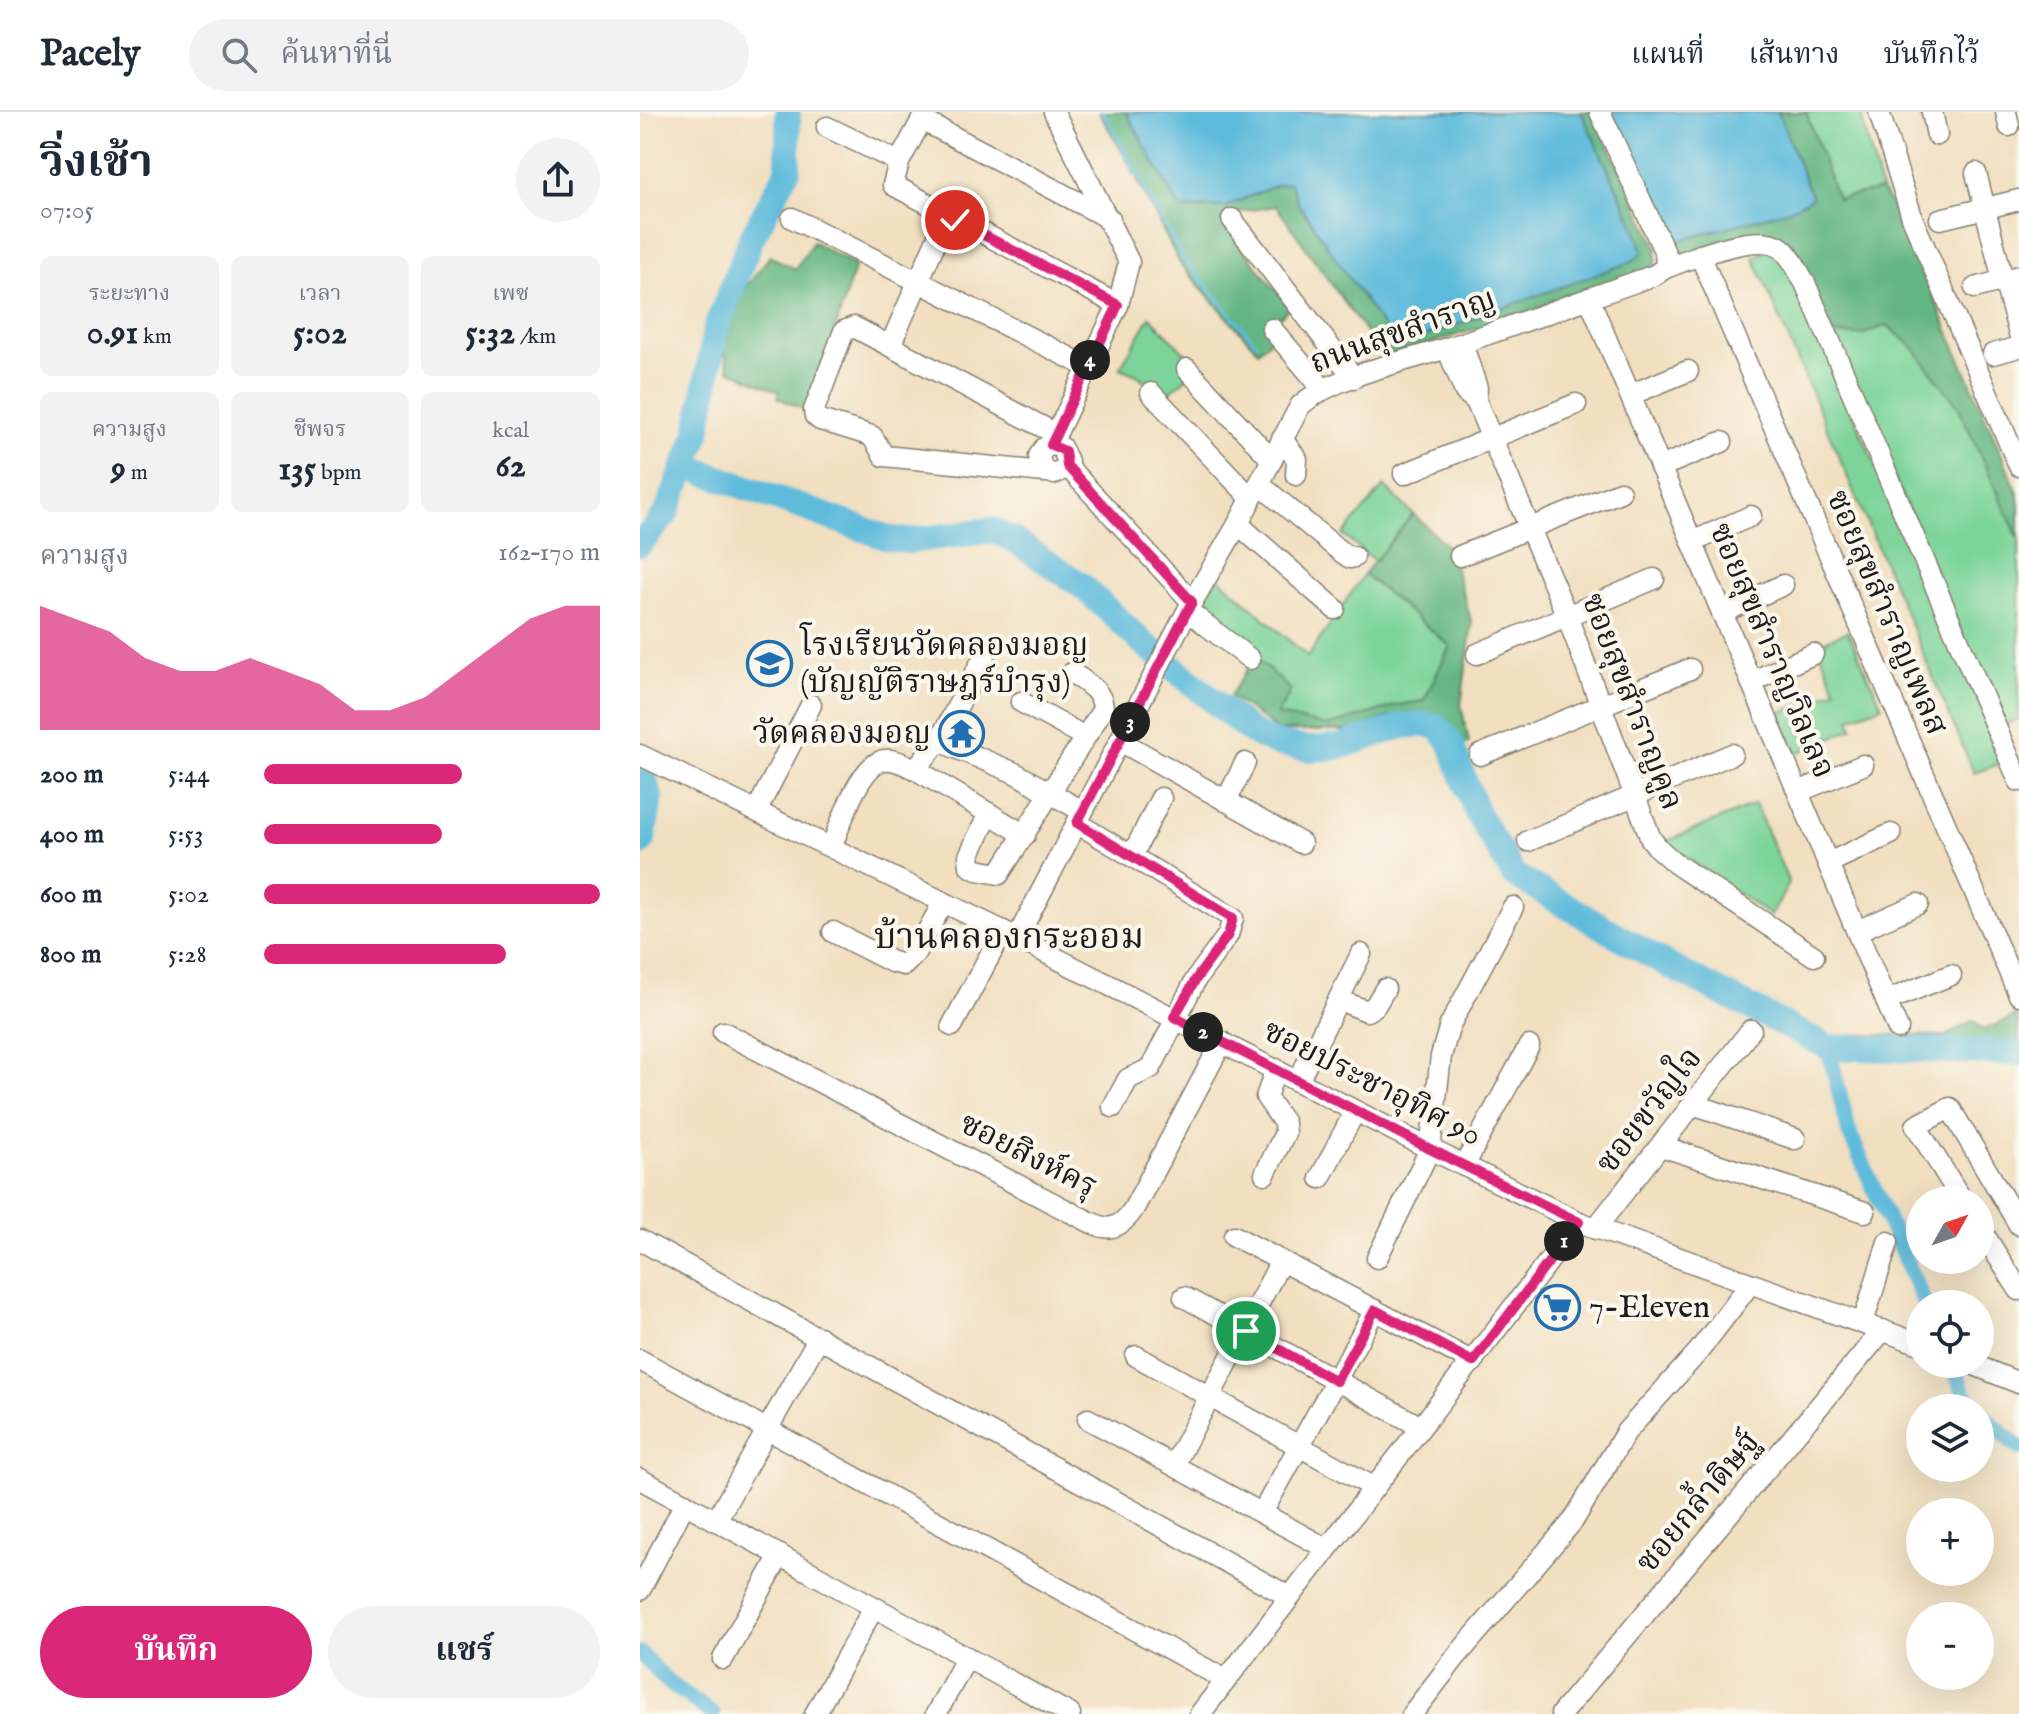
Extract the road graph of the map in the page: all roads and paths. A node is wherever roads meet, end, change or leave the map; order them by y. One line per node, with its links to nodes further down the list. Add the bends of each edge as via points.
1 (1054, 112): 14 (street)
2 (1600, 112): 18 (street, via 1666,255)
3 (1879, 112): 44 (street, via 1913,220)
4 (1932, 112): 7 (street)
5 (924, 116): 8 (street); 14 (street)
6 (827, 127): 8 (street)
7 (1937, 135)
8 (899, 162): 12 (street, via 893,185)
9 (1976, 173): 11 (street)
10 (2019, 200): 11 (street)
11 (1984, 209): 16 (street); 19 (street)
12 (947, 216): 20 (street); 23 (street)
13 (792, 218): 20 (street)
14 (1110, 219): 23 (street, via 1129,262)
15 (1232, 219): 33 (street)
16 (1940, 219)
17 (1700, 255): 18 (street, ถนนสุขสำราญ); 82 (street, ถนนสุขสำราญ, via 1764,241 1787,253 1805,283); 108 (street, ซอยสุขสำราญเพลส)
18 (1665, 268): 22 (street, ถนนสุขสำราญ)
19 (2009, 279): 21 (street); 25 (street)
20 (919, 281): 27 (street); 30 (street)
21 (1975, 288)
22 (1589, 298): 26 (street, ถนนสุขสำราญ); 36 (street, ซอยสุขสำราญวิลเลจ)
23 (1118, 305): 30 (street)
24 (1272, 329): 34 (street)
25 (2019, 334)
26 (1455, 345): 33 (street, ถนนสุขสำราญ); 38 (street, ซอยสุขสำราญคูล, via 1465,392 1476,401)
27 (890, 346): 40 (street); 46 (street, via 854,327 844,331 815,416 869,434 884,456)
28 (2019, 347): 29 (street)
29 (1993, 354)
30 (1086, 366): 40 (street)
31 (1187, 369): 42 (street)
32 (1688, 371): 36 (street)
33 (1354, 378): 34 (street, ถนนสุขสำราญ)
34 (1323, 389): 39 (street, ถนนสุขสำราญ, via 1300,406)
35 (1151, 393): 49 (street)
36 (1630, 395): 45 (street, ซอยสุขสำราญวิลเลจ)
37 (1576, 404): 38 (street)
38 (1493, 438): 47 (street); 53 (street, ซอยสุขสำราญคูล)
39 (1282, 439): 42 (street, ถนนสุขสำราญ); 48 (street, via 1297,459)
40 (1053, 440): 43 (street, via 1065,451); 46 (street, via 1039,456)
41 (1722, 442): 45 (street)
42 (1272, 460): 49 (street, ถนนสุขสำราญ)
43 (1067, 466): 46 (street, via 1058,474); 59 (street)
44 (2019, 466)
45 (1660, 467): 54 (street, ซอยสุขสำราญวิลเลจ)
46 (1045, 472)
47 (1404, 474)
48 (1296, 475)
49 (1255, 491): 52 (street, ถนนสุขสำราญ); 56 (street)
50 (1620, 492): 53 (street)
51 (1751, 516): 54 (street)
52 (1238, 524): 59 (street, ถนนสุขสำราญ); 60 (street)
53 (1532, 528): 55 (street); 62 (street, ซอยสุขสำราญคูล)
54 (1692, 542): 61 (street, ซอยสุขสำราญวิลเลจ)
55 (1460, 556)
56 (1354, 557)
57 (1654, 579): 62 (street)
58 (1783, 585): 61 (street)
59 (1190, 606): 66 (street); 75 (street, ถนนสุขสำราญ)
60 (1335, 609)
61 (1722, 613): 69 (street, ซอยสุขสำราญวิลเลจ)
62 (1567, 616): 63 (street); 71 (street, ซอยสุขสำราญคูล)
63 (1477, 654)
64 (1813, 654): 69 (street)
65 (985, 655): 74 (street)
66 (1250, 659)
67 (1690, 669): 71 (street)
68 (1072, 673): 73 (street, via 1103,701)
69 (1751, 682): 83 (street, ซอยสุขสำราญวิลเลจ)
70 (1021, 702): 73 (street)
71 (1602, 704): 78 (street); 85 (street, ซอยสุขสำราญคูล)
72 (811, 705): 88 (street)
73 (1085, 737): 84 (street)
74 (939, 741): 81 (street); 84 (street)
75 (1120, 741): 87 (street); 90 (street, ถนนสุขสำราญ)
76 (1732, 754): 85 (street)
77 (640, 755): 88 (street, ซอยประชาอุทิศ 90)
78 (1480, 755)
79 (1245, 763): 87 (street)
80 (1863, 765): 83 (street)
81 (915, 769): 89 (street); 95 (street, via 894,760 864,773)
82 (2019, 781)
83 (1798, 792): 97 (street, ซอยสุขสำราญวิลเลจ)
84 (1051, 794): 90 (street); 92 (street)
85 (1633, 794): 93 (street); 105 (street, ซอยสุขสำราญคูล, via 1659,849)
86 (1161, 798): 96 (street)
87 (1226, 801): 94 (street)
88 (757, 810): 95 (street, ซอยประชาอุทิศ 90)
89 (989, 813): 92 (street); 92 (street, via 969,856 970,866 999,874)
90 (1080, 817): 96 (street); 103 (street, ถนนสุขสำราญ)
91 (1891, 834): 97 (street)
92 (1025, 835)
93 (1528, 841)
94 (1301, 843)
95 (831, 847): 98 (street, ซอยประชาอุทิศ 90)
96 (1132, 856): 111 (street, via 1233,918 1228,935)
97 (1828, 863): 101 (street, ซอยสุขสำราญวิลเลจ)
98 (943, 903): 102 (street, via 904,965); 103 (street, ซอยประชาอุทิศ 90)
99 (1918, 904): 101 (street)
100 (1513, 907): 125 (street, via 1450,1025)
101 (1857, 931): 110 (street, ซอยสุขสำราญวิลเลจ)
102 (833, 932)
103 (1010, 935): 111 (street, ซอยประชาอุทิศ 90); 112 (street, ถนนสุขสำราญ)
104 (1361, 954): 109 (street)
105 (1814, 956)
106 (1951, 975): 110 (street)
107 (1385, 989): 109 (street, via 1367,1011)
108 (2019, 995)
109 (1339, 1000): 119 (street)
110 (1886, 1001): 113 (street, ซอยสุขสำราญวิลเลจ)
111 (1174, 1017): 116 (street, ซอยประชาอุทิศ 90); 121 (street, via 1151,1068 1128,1079)
112 (952, 1026)
113 (1898, 1029)
114 (1751, 1030): 120 (street, ซอยขวัญใจ)
115 (723, 1032): 116 (street, ซอยสิงห์ครุ, via 1110,1228 1119,1227 1133,1210)
116 (1222, 1042): 118 (street, ซอยประชาอุทิศ 90)
117 (1529, 1046): 126 (street)
118 (1276, 1069): 119 (street, ซอยประชาอุทิศ 90); 127 (street, via 1266,1097 1285,1133)
119 (1298, 1081): 122 (street, ซอยประชาอุทิศ 90)
120 (1693, 1104): 123 (street); 124 (street, ซอยขวัญใจ)
121 (1113, 1107)
122 (1355, 1111): 125 (street, ซอยประชาอุทิศ 90); 128 (street)
123 (1795, 1139)
124 (1661, 1146): 130 (street); 131 (street, ซอยขวัญใจ)
125 (1430, 1149): 126 (street, ซอยประชาอุทิศ 90); 137 (street)
126 (1464, 1166): 131 (street, ซอยประชาอุทิศ 90)
127 (1265, 1174)
128 (1320, 1178)
129 (1953, 1186): 132 (street, via 1916,1126 1950,1108)
130 (1865, 1212)
131 (1587, 1225): 139 (street, ซอยประชาอุทิศ 90); 150 (street, ซอยขวัญใจ)
132 (2019, 1225)
133 (1234, 1236): 138 (street)
134 (640, 1240): 146 (street)
135 (1888, 1242): 143 (street)
136 (1994, 1250): 140 (street)
137 (1377, 1258)
138 (1281, 1261): 142 (street); 145 (street)
139 (1750, 1284): 143 (street, ซอยประชาอุทิศ 90); 177 (street, via 1626,1432 1573,1521)
140 (2019, 1290)
141 (1184, 1297): 145 (street)
142 (1375, 1310): 150 (street); 152 (street)
143 (1863, 1323): 144 (street, ซอยประชาอุทิศ 90)
144 (1883, 1330): 147 (street, ซอยประชาอุทิศ 90); 178 (street, ซอยกล้ำดิษฐ์)
145 (1246, 1331): 152 (street); 154 (street)
146 (819, 1337): 157 (street); 168 (street)
147 (1906, 1339)
148 (1136, 1356): 154 (street)
149 (640, 1360): 157 (street)
150 (1473, 1362): 168 (street, ซอยขวัญใจ)
151 (1994, 1373): 153 (street)
152 (1336, 1381): 156 (street); 158 (street)
153 (2019, 1383)
154 (1211, 1397): 158 (street); 159 (street)
155 (1088, 1419): 159 (street)
156 (1412, 1422)
157 (767, 1429): 164 (street); 172 (street)
158 (1299, 1446): 161 (street); 163 (street)
159 (1174, 1465): 163 (street)
160 (640, 1479): 162 (street)
161 (1366, 1483)
162 (685, 1503): 164 (street); 167 (street)
163 (1262, 1513): 165 (street)
164 (716, 1521): 166 (street)
165 (1320, 1545)
166 (780, 1555): 169 (street); 171 (street)
167 (640, 1590)
168 (1290, 1597): 172 (street, ซอยขวัญใจ)
169 (874, 1607): 170 (street); 173 (street)
170 (967, 1657): 174 (street); 175 (street)
171 (723, 1659)
172 (1226, 1680): 176 (street, ซอยขวัญใจ)
173 (815, 1714)
174 (936, 1714)
175 (1070, 1714)
176 (1200, 1714)
177 (1412, 1714)
178 (1561, 1714)

